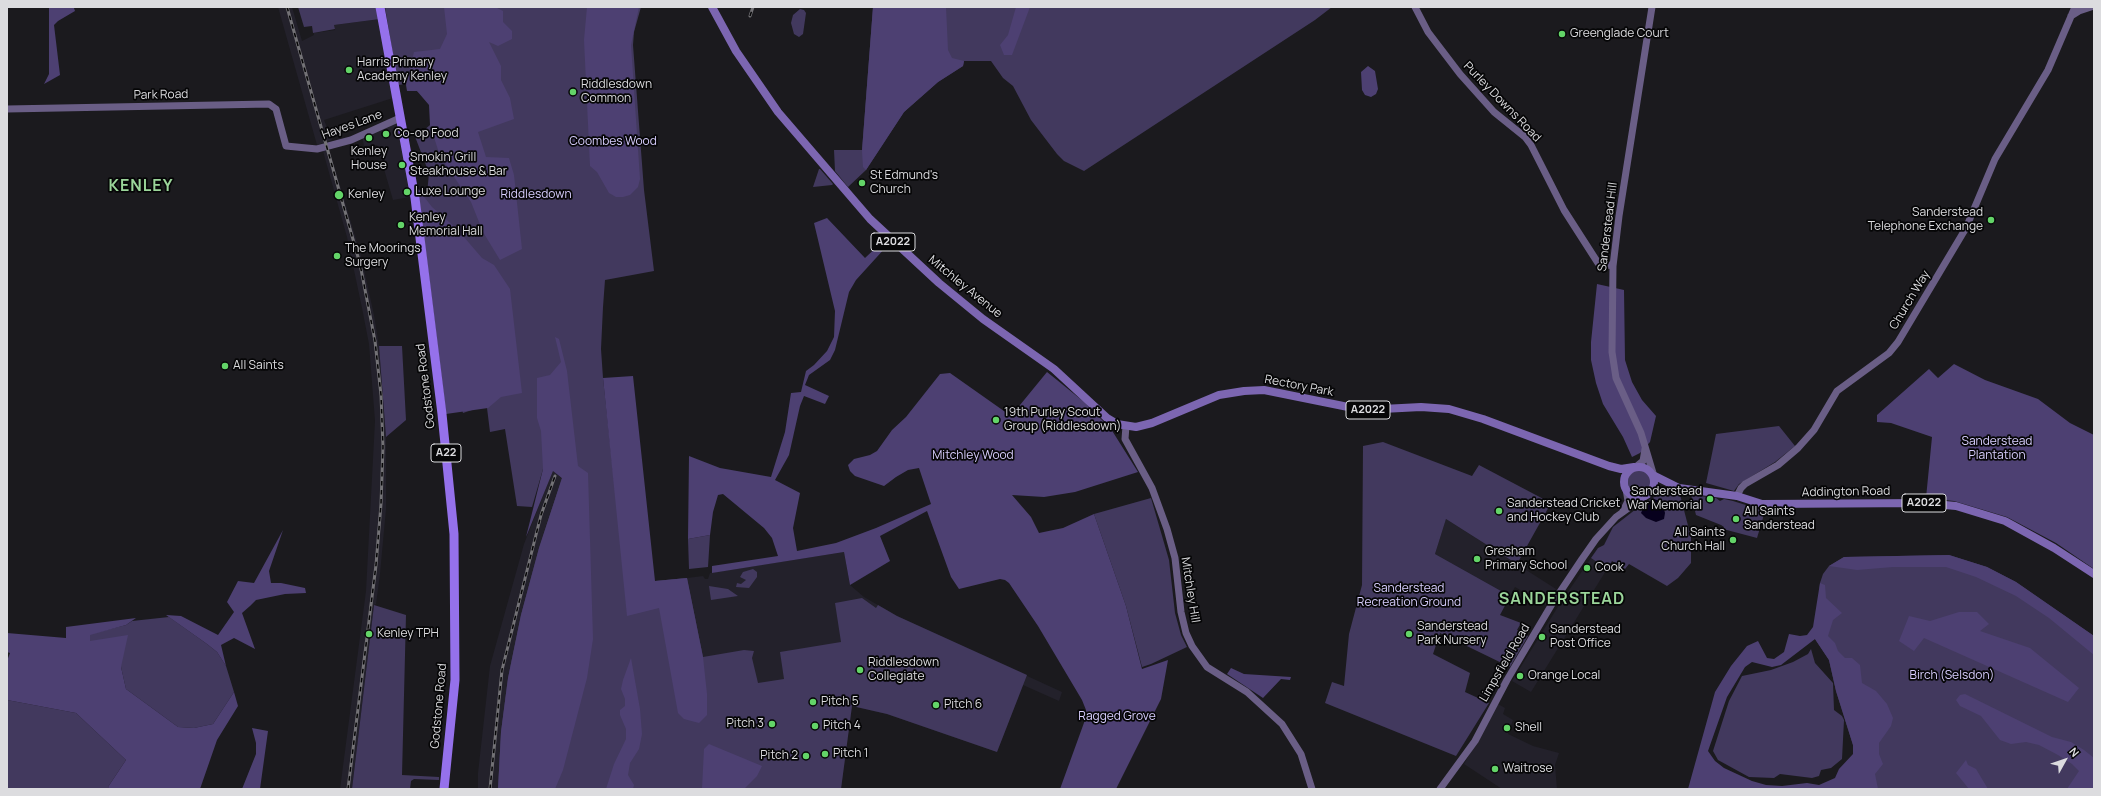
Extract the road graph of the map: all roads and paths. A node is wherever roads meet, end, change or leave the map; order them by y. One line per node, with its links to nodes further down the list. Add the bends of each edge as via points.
1 (380, 7): 7 (highway, Godstone Road / A22)
2 (712, 7): 10 (main road, Mitchley Avenue / A2022, via 736,51 778,112 870,219 955,296 1054,369 1107,418 1116,424)
3 (1415, 7): 9 (street, Purley Downs Road, via 1428,32 1450,63 1494,112 1531,145 1564,210 1598,263)
4 (1652, 7): 9 (street, Sanderstead Hill)
5 (2082, 8): 18 (street, Church Way, via 2071,16 2048,70 1995,159 1966,228 1898,342 1889,353 1837,391 1814,430 1798,448 1778,465 1745,484)
6 (7, 109): 8 (street, Park Road, via 269,104 276,110)
7 (400, 118): 8 (street, Hayes Lane, via 339,143 317,148); 21 (highway, Godstone Road / A22, via 415,198 442,414 454,537 455,680)
8 (286, 146)
9 (1613, 266): 11 (street, Sanderstead Hill, via 1612,352 1616,378)
10 (1126, 426): 12 (main road, Rectory Park / A2022, via 1136,427 1152,423 1219,395 1264,390 1363,410 1421,407 1449,409 1484,419); 22 (street, Mitchley Hill, via 1125,439 1152,488 1167,529 1175,558 1181,612 1192,646 1207,667 1247,692 1282,724 1301,754)
11 (1646, 446): 13 (street, via 1642,461); 14 (street, Sanderstead Hill)
12 (1609, 466): 13 (main road, Rectory Park / A2022, via 1621,469); 15 (main road)
13 (1636, 466): 14 (main road, via 1645,467); 15 (main road, via 1626,475)
14 (1654, 475): 16 (main road, A2022, via 1665,483); 17 (main road, via 1654,486)
15 (1625, 488): 17 (main road, via 1634,497); 19 (street, via 1628,503)
16 (1679, 488): 17 (main road, A2022, via 1663,488); 18 (main road, Addington Road / A2022)
17 (1646, 496): 19 (street, Limpsfield Road)
18 (1737, 496): 20 (main road, Addington Road / A2022, via 1762,504 1923,503 1956,506 2004,521)
19 (1622, 513): 23 (street, Limpsfield Road, via 1596,539 1566,582 1474,741)
20 (2094, 574)
21 (444, 789)
22 (1312, 789)
23 (1440, 789)

